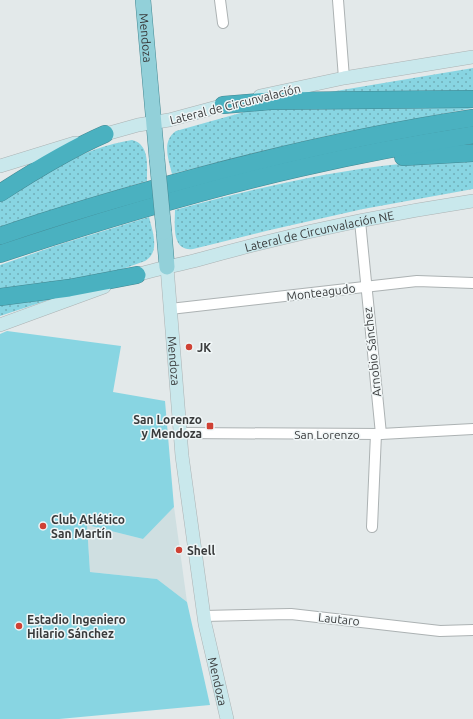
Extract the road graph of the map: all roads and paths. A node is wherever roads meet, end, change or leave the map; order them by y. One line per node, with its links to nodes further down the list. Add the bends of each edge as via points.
1 (143, 0): 10 (main road, Mendoza)
2 (220, 0): 4 (street)
3 (338, 0): 6 (street)
4 (222, 23)
5 (473, 57): 6 (street, Lateral de Circunvalación)
6 (344, 78): 8 (street, Lateral de Circunvalación)
7 (473, 99): 8 (highway, via 270,100)
8 (223, 105): 10 (street, Lateral de Circunvalación)
9 (473, 118): 19 (highway, via 366,137 254,162 141,192)
10 (154, 123): 11 (street, Lateral de Circunvalación); 21 (main road, Mendoza, bridge)
11 (105, 134): 14 (street, Lateral de Circunvalación); 16 (highway, via 74,148)
12 (473, 135): 15 (highway)
13 (473, 153): 15 (highway, via 419,155)
14 (0, 166)
15 (299, 168): 20 (highway, via 157,205)
16 (0, 193)
17 (473, 201): 18 (street, Lateral de Circunvalación NE)
18 (360, 221): 21 (street, Lateral de Circunvalación NE); 24 (street, Arnobio Sánchez)
19 (0, 236)
20 (0, 254)
21 (167, 267): 22 (street, Lateral de Circunvalación NE); 26 (street, Mendoza)
22 (137, 274): 25 (highway, via 69,288); 27 (street, Lateral de Circunvalación NE)
23 (473, 283): 24 (street, Monteagudo, via 417,281)
24 (366, 286): 26 (street, Monteagudo); 30 (street, Arnobio Sánchez)
25 (0, 297)
26 (170, 309): 29 (street, Mendoza)
27 (0, 325)
28 (473, 429): 30 (street, San Lorenzo)
29 (180, 433): 30 (street, San Lorenzo); 32 (street, Mendoza)
30 (378, 434): 31 (street, Arnobio Sánchez)
31 (372, 527)
32 (204, 616): 33 (street, Lautaro, via 291,614 440,631); 34 (street, Mendoza)
33 (473, 630)
34 (227, 719)

